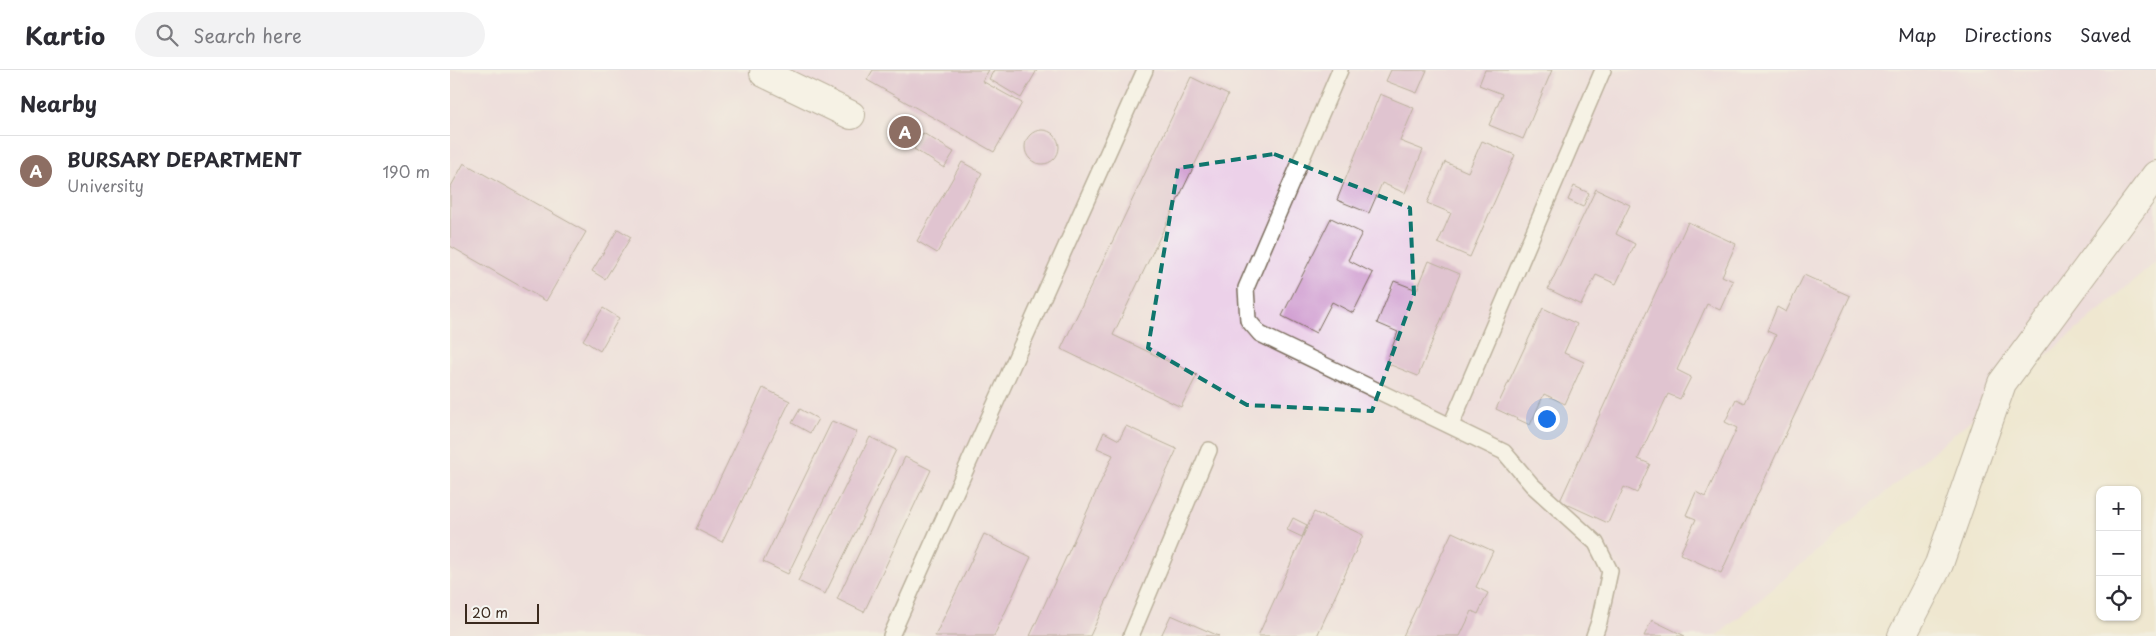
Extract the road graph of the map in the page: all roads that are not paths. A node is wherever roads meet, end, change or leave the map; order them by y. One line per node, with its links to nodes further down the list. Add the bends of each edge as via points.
1 (1145, 70): 9 (lane)
2 (1340, 70): 7 (lane, via 1246,288 1248,320 1260,334)
3 (1603, 70): 7 (lane)
4 (764, 73): 5 (street)
5 (851, 115)
6 (2156, 175): 12 (street, via 2002,383 1939,564)
7 (1451, 425): 11 (lane, via 1504,452 1532,485 1596,543 1610,571)
8 (1209, 450): 10 (lane)
9 (891, 636)
10 (1131, 636)
11 (1594, 636)
12 (1902, 636)

